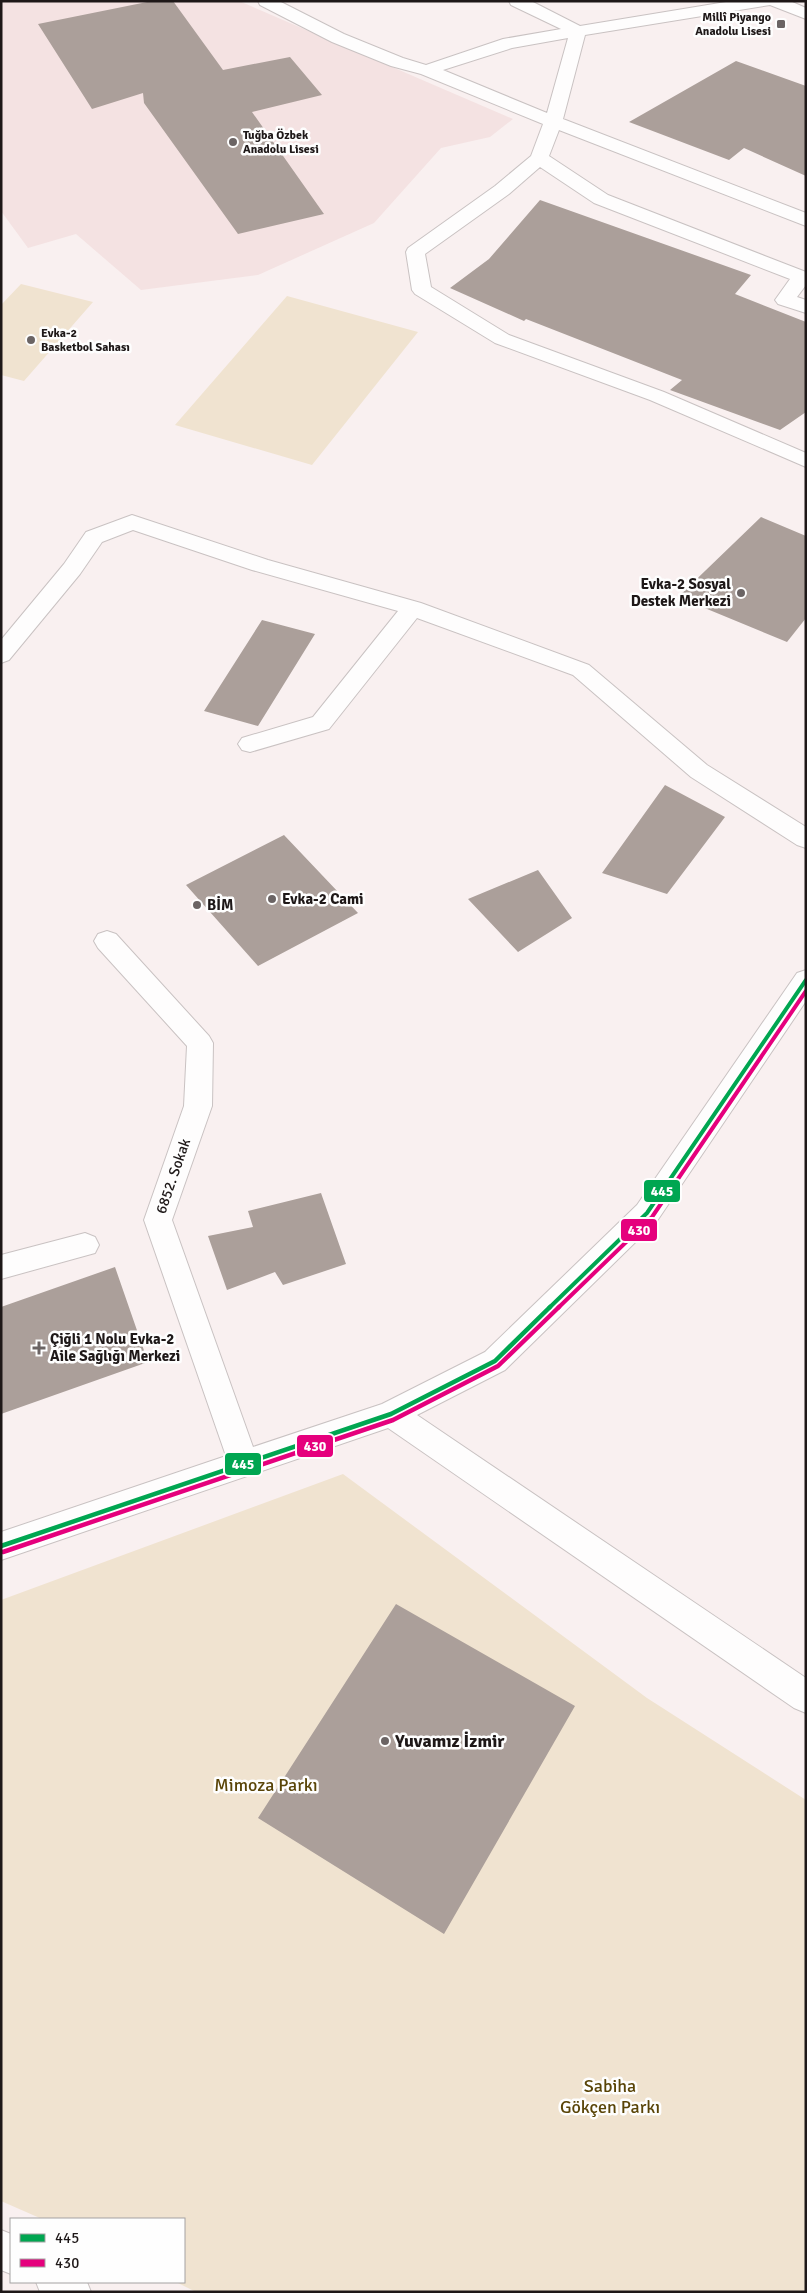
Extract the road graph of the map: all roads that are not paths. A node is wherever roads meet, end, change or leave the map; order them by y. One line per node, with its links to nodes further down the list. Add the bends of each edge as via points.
1 (266, 1): 7 (street, via 338,38 397,62)
2 (517, 1): 6 (street)
3 (765, 1): 6 (street)
4 (776, 1): 5 (street)
5 (806, 14)
6 (578, 31): 7 (street, via 509,43); 8 (street)
7 (428, 70): 8 (street)
8 (553, 122): 9 (street); 10 (street)
9 (539, 158): 11 (street, via 601,199); 13 (street, via 502,190 415,252 422,290 502,339 657,396)
10 (806, 220)
11 (804, 275): 12 (street, via 785,300)
12 (806, 307)
13 (806, 461)
14 (413, 608): 15 (street, via 260,565 132,522 94,537 72,569); 16 (street, via 321,723); 17 (street, via 581,670 699,771)
15 (1, 655)
16 (250, 744)
17 (806, 838)
18 (107, 941): 23 (street, 6852. Sokak, via 200,1043 198,1106 158,1220)
19 (806, 980): 22 (street, via 647,1213 495,1361)
20 (85, 1245): 21 (street)
21 (1, 1267)
22 (392, 1414): 23 (street); 25 (street)
23 (244, 1464): 24 (street)
24 (1, 1546)
25 (806, 1697)
26 (57, 2283): 27 (street)
27 (72, 2292)

